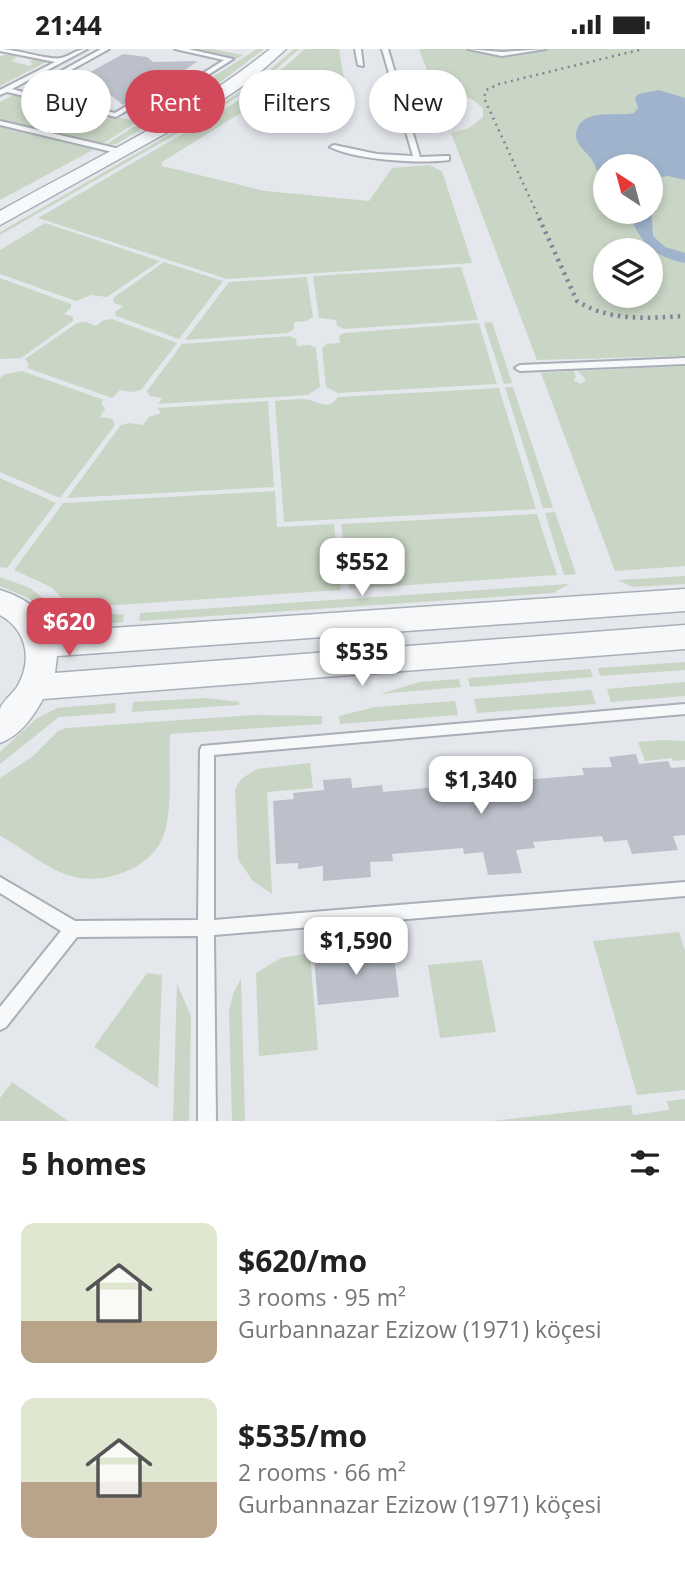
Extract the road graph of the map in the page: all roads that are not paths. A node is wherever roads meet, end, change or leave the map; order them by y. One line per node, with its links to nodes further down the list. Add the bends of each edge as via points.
1 (0, 49): 10 (lane)
2 (84, 49): 10 (lane)
3 (106, 49): 12 (lane)
4 (178, 49): 15 (lane, via 230,59 168,98 150,94)
5 (279, 49): 18 (street, via 227,90)
6 (358, 49): 11 (lane)
7 (385, 49): 20 (lane)
8 (471, 49): 9 (lane, via 502,54)
9 (543, 49)
10 (61, 61): 13 (lane)
11 (361, 65)
12 (67, 70)
13 (3, 92): 14 (lane)
14 (21, 95)
15 (111, 114)
16 (0, 123): 18 (lane)
17 (334, 147): 20 (lane)
18 (121, 152): 21 (street)
19 (446, 158): 20 (lane)
20 (416, 159)
21 (0, 219)
22 (685, 361): 23 (lane)
23 (520, 368)
24 (685, 600): 27 (street)
25 (0, 601): 27 (street, via 32,624)
26 (685, 637): 28 (street)
27 (42, 645): 28 (street)
28 (36, 687): 30 (street)
29 (685, 709): 33 (lane, via 206,750)
30 (0, 729)
31 (0, 884): 34 (lane)
32 (685, 889): 33 (lane)
33 (206, 927): 34 (lane); 36 (lane)
34 (72, 929): 35 (lane)
35 (0, 1021)
36 (206, 1121)

